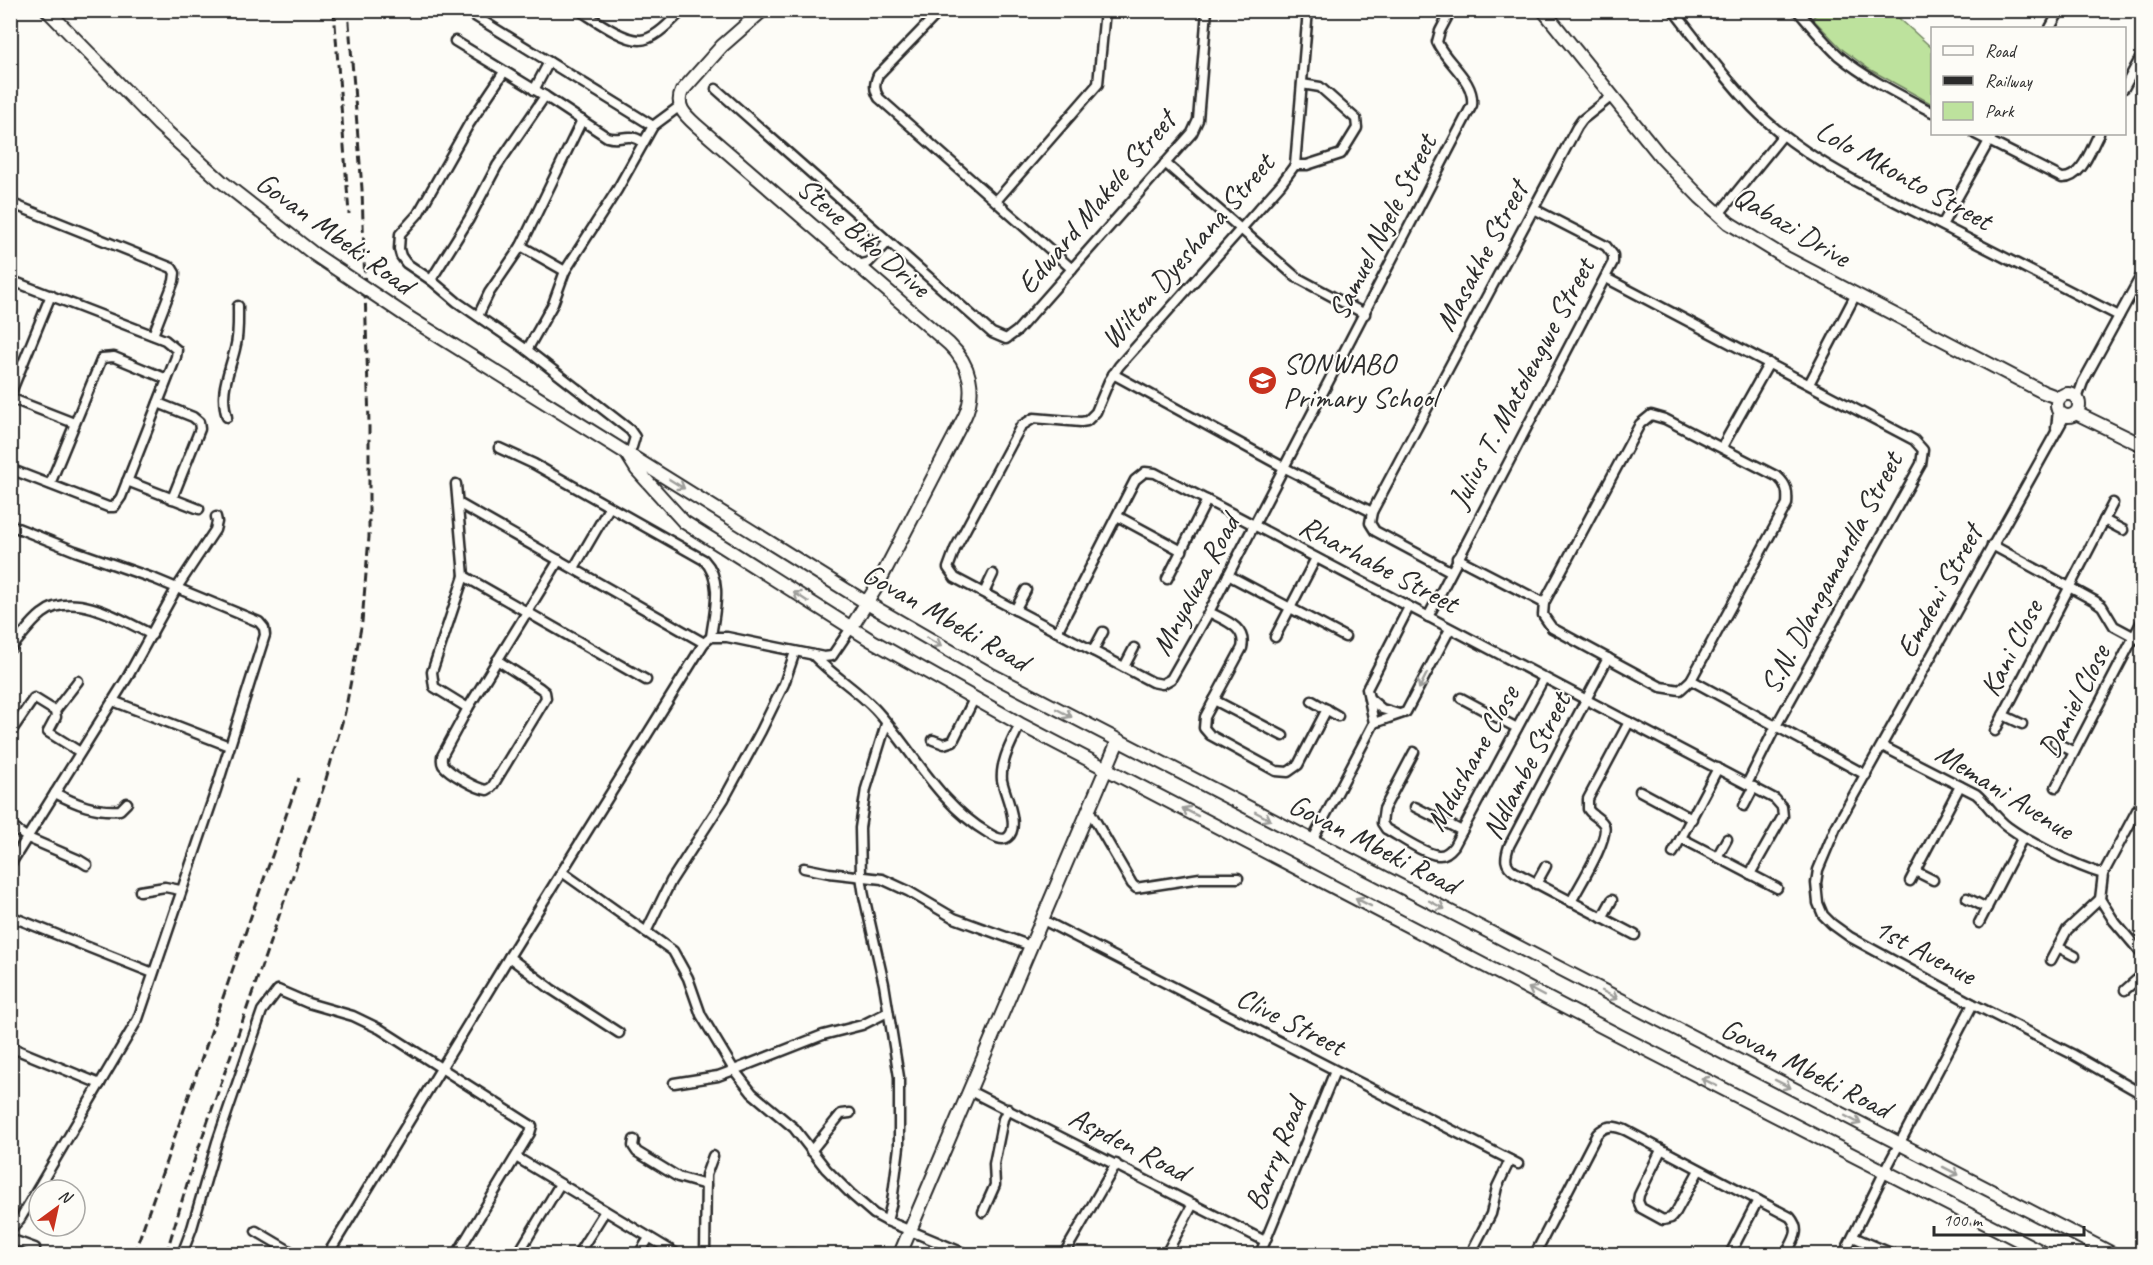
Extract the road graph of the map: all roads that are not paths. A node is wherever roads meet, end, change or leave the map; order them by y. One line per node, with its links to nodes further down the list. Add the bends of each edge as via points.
1 (47, 10): 71 (main road, Govan Mbeki Road, bridge, via 158,124 221,181 314,254 408,317)
2 (465, 10): 18 (street)
3 (579, 10): 4 (street, via 616,32 640,40 654,34)
4 (683, 10)
5 (763, 10): 26 (main road, via 702,67 682,91)
6 (1105, 10): 36 (street, via 1098,84)
7 (1207, 10): 34 (street, Edward Makele Street, via 1198,120 1192,133)
8 (1308, 10): 20 (street, Wilton Dyeshana Street)
9 (1543, 10): 25 (main road, Qabazi Drive)
10 (1673, 10): 30 (street, Lolo Mkonto Street, via 1740,93)
11 (1797, 10): 27 (street, via 1847,62)
12 (2060, 10): 15 (street)
13 (937, 12): 36 (street, via 878,75 876,93)
14 (1447, 12): 54 (street, Samuel Ngele Street, via 1437,42 1468,85 1472,105)
15 (2051, 27)
16 (455, 41): 19 (street)
17 (2142, 55): 21 (street)
18 (549, 62): 23 (street); 29 (street)
19 (504, 72): 23 (street); 50 (street, via 418,214 400,234 400,256)
20 (1302, 84): 35 (street, Wilton Dyeshana Street); 35 (street, via 1320,87 1353,115 1357,128 1341,154)
21 (2126, 84)
22 (716, 89): 42 (street)
23 (534, 90): 24 (street)
24 (545, 96): 28 (street); 50 (street, via 497,166)
25 (1612, 96): 38 (street, Masakhe Street, via 1577,127); 39 (main road, Qabazi Drive, via 1662,158)
26 (680, 106): 29 (street); 44 (main road, Steve Biko Drive, via 691,120)
27 (1931, 111)
28 (582, 120): 33 (street, via 612,139 632,136); 43 (street)
29 (653, 126): 33 (street)
30 (1783, 135): 39 (street); 40 (street, Lolo Mkonto Street, via 1838,172)
31 (2098, 135): 32 (street, via 2075,175 2067,178)
32 (1991, 137): 40 (street)
33 (644, 142): 46 (street)
34 (1165, 163): 41 (street); 45 (street, Edward Makele Street)
35 (1295, 165): 41 (street, Wilton Dyeshana Street)
36 (996, 201): 45 (street)
37 (10, 203): 57 (street, via 172,268 174,280)
38 (1534, 208): 48 (street, Julius T. Matolengwe Street, via 1611,250 1614,258); 83 (street, Masakhe Street)
39 (1719, 214): 51 (main road, Qabazi Drive, via 1778,254)
40 (1942, 225): 56 (street, Lolo Mkonto Street)
41 (1241, 229): 54 (street, via 1296,277); 60 (street, Wilton Dyeshana Street)
42 (888, 242): 44 (street); 45 (street, Edward Makele Street, via 1003,339 1017,331)
43 (521, 246): 46 (street); 55 (street)
44 (865, 267): 105 (main road, Steve Biko Drive, via 957,352 967,370 971,391 968,411)
45 (1072, 269)
46 (565, 271): 58 (street, via 553,304)
47 (2142, 274): 56 (street, Emdeni Street)
48 (1606, 278): 59 (street, S.N. Dlangamandla Street); 93 (street, Julius T. Matolengwe Street)
49 (10, 279): 52 (street)
50 (431, 280): 55 (street)
51 (1856, 294): 62 (street); 65 (main road, Qabazi Drive)
52 (51, 295): 57 (street); 63 (street)
53 (238, 306): 66 (street, via 236,347 223,403)
54 (1365, 314): 72 (street, Samuel Ngele Street)
55 (478, 316): 58 (street)
56 (2119, 316): 65 (street, Emdeni Street)
57 (153, 335): 61 (street, via 177,350)
58 (527, 350): 71 (street, via 630,430 635,437)
59 (1769, 363): 62 (street, S.N. Dlangamandla Street); 69 (street)
60 (1113, 375): 72 (street, Wilton Dyeshana Street); 104 (street, Mnyaluza Road, via 1096,412 1087,421 1034,418 1016,433 948,568 955,578)
61 (167, 379): 64 (street); 67 (street, via 105,356)
62 (1809, 384): 153 (street, S.N. Dlangamandla Street, via 1914,440 1923,456)
63 (10, 396): 67 (street)
64 (158, 404): 74 (street); 77 (street, via 199,422 200,429)
65 (2068, 405): 68 (main road, Qabazi Drive); 90 (street, Emdeni Street)
66 (227, 417)
67 (74, 423): 75 (street)
68 (2142, 445)
69 (1722, 447): 106 (street, via 1658,415 1645,418); 133 (street, via 1778,477 1785,484 1787,504)
70 (499, 448): 81 (street)
71 (629, 450): 105 (main road, Govan Mbeki Road, one-way to 105); 114 (main road, Govan Mbeki Road, one-way to 71, via 684,522 637,470)
72 (1285, 468): 83 (street, Wilton Dyeshana Street); 88 (street, Mnyaluza Road)
73 (10, 469): 75 (street)
74 (127, 482): 75 (street, via 114,507); 77 (street)
75 (50, 484)
76 (456, 484): 79 (street)
77 (172, 499): 82 (street)
78 (1207, 500): 84 (street, Rharhabe Street, via 1155,473 1145,472 1135,480); 88 (street, Rharhabe Street); 91 (street)
79 (458, 503): 94 (street); 99 (street)
80 (2113, 503): 86 (street, Kani Close)
81 (609, 508): 95 (street); 122 (street, via 708,565 717,589)
82 (200, 509)
83 (1372, 512): 96 (street, via 1370,523 1375,531)
84 (1116, 516): 91 (street); 116 (street, Rharhabe Street)
85 (216, 517): 102 (street, via 215,530)
86 (2104, 520): 89 (street); 101 (street, Kani Close)
87 (10, 525): 102 (street)
88 (1255, 525): 92 (street, Rharhabe Street); 98 (street, Mnyaluza Road)
89 (2123, 530)
90 (1992, 545): 101 (street); 162 (street, Emdeni Street)
91 (1182, 551): 100 (street)
92 (1316, 558): 107 (street, Rharhabe Street); 108 (street)
93 (1457, 558): 96 (street, Julius T. Matolengwe Street); 106 (street)
94 (559, 560): 95 (street); 110 (street)
95 (574, 568): 122 (street)
96 (1450, 571): 112 (street, Julius T. Matolengwe Street)
97 (993, 574): 104 (street)
98 (1228, 575): 108 (street); 111 (street, Mnyaluza Road)
99 (464, 576): 110 (street); 142 (street, via 432,678 434,687)
100 (1167, 579)
101 (2069, 587): 121 (street, via 2102,606 2114,626); 146 (street, Kani Close)
102 (176, 589): 118 (street); 161 (street, via 259,622 264,628)
103 (1026, 590): 109 (street)
104 (984, 593): 109 (street, Mnyaluza Road)
105 (867, 603): 114 (main road, Steve Biko Drive); 159 (main road, Govan Mbeki Road, one-way to 159)
106 (1544, 603): 128 (street, via 1543,615 1552,628)
107 (1409, 607): 112 (street, Rharhabe Street); 135 (street, via 1370,681)
108 (1290, 608): 119 (street); 120 (street)
109 (1015, 610): 116 (street, Mnyaluza Road)
110 (527, 612): 129 (street); 132 (street)
111 (1209, 612): 130 (street, Mnyaluza Road, via 1169,681 1152,682); 138 (street, via 1238,629 1244,641)
112 (1428, 617): 115 (street, Rharhabe Street)
113 (2142, 621): 121 (street, Daniel Close)
114 (851, 628): 127 (street, via 832,656); 137 (main road, Govan Mbeki Road)
115 (1450, 629): 131 (street, Rharhabe Street); 145 (street, one-way to 145, via 1409,709)
116 (1057, 632): 125 (street, Mnyaluza Road)
117 (1103, 632): 125 (street, Mnyaluza Road)
118 (152, 635): 124 (street, via 114,616 67,604 41,614); 140 (street)
119 (1275, 637)
120 (1345, 637)
121 (2138, 639): 165 (street, Daniel Close)
122 (707, 640): 126 (street, via 728,637); 194 (street)
123 (1134, 648): 130 (street, Mnyaluza Road)
124 (10, 649)
125 (1094, 651): 130 (street, Mnyaluza Road)
126 (795, 652): 127 (street); 214 (street, via 761,731 724,799 671,881)
127 (813, 655): 150 (street)
128 (1608, 658): 133 (street, via 1672,690 1680,690); 139 (street, Ndlambe Street)
129 (497, 660): 142 (street); 142 (street, via 540,688 546,698 487,790 478,788 441,761)
130 (1124, 667)
131 (1544, 678): 139 (street, Rharhabe Street); 154 (street, Mdushane Close)
132 (646, 680)
133 (1691, 680): 153 (street)
134 (78, 681): 144 (street)
135 (1368, 696): 145 (street, via 1382,709); 149 (street)
136 (1461, 698): 154 (street)
137 (974, 699): 151 (main road, Govan Mbeki Road); 158 (street, via 953,741 944,744)
138 (1214, 700): 143 (street, via 1205,717 1206,732 1281,773 1298,765); 157 (street)
139 (1587, 700): 148 (street, Rharhabe Street); 201 (street, Ndlambe Street, via 1506,854 1508,868)
140 (113, 701): 161 (street); 163 (street)
141 (1312, 701): 143 (street)
142 (468, 708)
143 (1327, 709): 147 (street)
144 (55, 711): 156 (street, via 34,698); 163 (street, via 48,732)
145 (1402, 714): 149 (street)
146 (2003, 715): 152 (street); 155 (street, Kani Close)
147 (1338, 716)
148 (1629, 722): 166 (street, Rharhabe Street); 208 (street, via 1588,799 1588,809 1604,824 1605,831)
149 (1374, 723): 186 (street)
150 (886, 724): 151 (street, via 956,809 985,832 1006,838 1011,832 1012,818 1002,774); 197 (street, via 863,805)
151 (1020, 724): 167 (main road, Govan Mbeki Road)
152 (2022, 724)
153 (1776, 726): 168 (street); 169 (street, S.N. Dlangamandla Street)
154 (1517, 728): 181 (street, Mdushane Close)
155 (1995, 731)
156 (10, 733)
157 (1283, 736)
158 (933, 740)
159 (1118, 741): 167 (main road); 186 (main road, Govan Mbeki Road, one-way to 186)
160 (2055, 742): 165 (street)
161 (229, 746): 203 (street)
162 (1882, 746): 168 (street, Emdeni Street); 170 (street, Memani Avenue)
163 (80, 752): 173 (street)
164 (1414, 752): 181 (street, Mdushane Close, via 1384,809 1382,823 1386,829 1439,855 1450,851)
165 (2074, 752): 171 (street, Daniel Close)
166 (1718, 768): 169 (street, Rharhabe Street); 179 (street)
167 (1106, 769): 178 (main road); 246 (main road, Govan Mbeki Road, one-way to 167)
168 (1866, 775): 225 (street, 1st Avenue, via 1827,845 1818,870 1816,894 1823,915 1850,937)
169 (1750, 785): 175 (street); 195 (street, Rharhabe Street, via 1779,802 1783,816)
170 (1960, 786): 182 (street, Memani Avenue, via 1985,801 2007,827); 193 (street)
171 (2056, 787)
172 (1640, 791): 179 (street)
173 (55, 793): 174 (street, via 96,810 120,810); 183 (street)
174 (127, 803)
175 (1744, 806)
176 (2141, 806): 196 (street)
177 (1415, 807): 181 (street)
178 (1088, 808): 198 (street, via 1137,888 1200,878); 212 (main road)
179 (1692, 819): 184 (street)
180 (10, 826): 183 (street)
181 (1462, 831)
182 (2024, 837): 196 (street, Memani Avenue); 209 (street)
183 (28, 838): 189 (street); 190 (street)
184 (1681, 838): 187 (street); 188 (street)
185 (1727, 839): 188 (street)
186 (1312, 842): 239 (main road, Govan Mbeki Road, one-way to 239)
187 (1673, 853)
188 (1717, 857): 195 (street)
189 (87, 865)
190 (10, 866)
191 (1546, 866): 201 (street)
192 (804, 868): 197 (street)
193 (1915, 871): 199 (street); 200 (street)
194 (562, 872): 214 (street); 220 (street)
195 (1750, 874): 202 (street)
196 (2103, 874): 206 (street)
197 (861, 876): 216 (street, via 893,884 954,918); 226 (street)
198 (1238, 878)
199 (1933, 880)
200 (1910, 881)
201 (1536, 884): 208 (street, Ndlambe Street)
202 (1777, 888)
203 (180, 890): 204 (street, via 165,887); 222 (street)
204 (140, 891)
205 (1967, 898): 209 (street)
206 (2100, 899): 217 (street, via 2067,930); 218 (street)
207 (1612, 900): 211 (street)
208 (1571, 902): 211 (street, Ndlambe Street)
209 (1987, 908): 213 (street)
210 (10, 916): 222 (street)
211 (1602, 918): 215 (street, Ndlambe Street)
212 (1043, 920): 216 (main road); 231 (street, Clive Street)
213 (1979, 923)
214 (646, 932): 230 (street, via 673,951 696,1005)
215 (1635, 935)
216 (1031, 946): 234 (main road)
217 (2058, 947): 219 (street); 221 (street)
218 (2142, 954)
219 (2075, 956)
220 (509, 957): 227 (street); 229 (street)
221 (2051, 960)
222 (153, 973): 233 (street, via 138,1018)
223 (2142, 975): 224 (street)
224 (2125, 990)
225 (1972, 1004): 235 (street, 1st Avenue); 239 (street)
226 (888, 1012): 230 (street, via 862,1025 823,1035); 253 (street, via 898,1065 900,1128)
227 (619, 1033)
228 (10, 1047): 233 (street)
229 (442, 1068): 243 (street, via 531,1126); 263 (street, via 368,1023 278,990 262,1011); 265 (street)
230 (734, 1070): 232 (street); 241 (street, via 752,1093 794,1128)
231 (1335, 1071): 260 (street, Barry Road); 261 (street, Clive Street, via 1514,1162 1497,1187 1491,1214)
232 (674, 1083)
233 (100, 1084): 254 (street, via 20,1220)
234 (970, 1091): 236 (street, Aspden Road); 255 (main road)
235 (2142, 1094)
236 (1008, 1108): 244 (street, Aspden Road); 252 (street, via 994,1164 995,1185)
237 (850, 1113): 241 (street, via 842,1114)
238 (634, 1140): 248 (street, via 637,1152 678,1177)
239 (1899, 1144): 246 (street); 285 (main road, Govan Mbeki Road, one-way to 285)
240 (1661, 1149): 245 (street); 245 (street, via 1639,1195 1641,1208 1648,1212 1663,1220 1671,1218); 279 (street, via 1619,1127 1602,1129)
241 (811, 1151): 253 (street, via 857,1200)
242 (713, 1156): 248 (street)
243 (516, 1157): 247 (street); 266 (street)
244 (1116, 1164): 250 (street, Aspden Road); 276 (street)
245 (1699, 1170): 249 (street)
246 (1885, 1171): 257 (street); 284 (main road, Govan Mbeki Road)
247 (560, 1184): 251 (street); 267 (street)
248 (706, 1185): 271 (street)
249 (1758, 1200): 280 (street); 281 (street, via 1796,1224 1797,1232)
250 (1193, 1204): 260 (street, Aspden Road); 277 (street)
251 (605, 1211): 258 (street); 268 (street)
252 (983, 1212)
253 (887, 1221): 255 (street)
254 (10, 1230)
255 (910, 1230): 274 (main road); 275 (street)
256 (256, 1232): 264 (street)
257 (1853, 1237): 282 (street); 283 (street)
258 (649, 1238): 269 (street); 270 (street)
259 (10, 1239): 262 (street, via 30,1245)
260 (1265, 1240): 278 (street, Barry Road)
261 (1474, 1247)
262 (34, 1254)
263 (182, 1254)
264 (295, 1254)
265 (328, 1254)
266 (457, 1254)
267 (518, 1254)
268 (578, 1254)
269 (639, 1254)
270 (677, 1254)
271 (705, 1254)
272 (759, 1254): 273 (street)
273 (794, 1254)
274 (900, 1254)
275 (966, 1254)
276 (1064, 1254)
277 (1166, 1254)
278 (1260, 1254)
279 (1535, 1254)
280 (1730, 1254)
281 (1786, 1254)
282 (1844, 1254)
283 (1893, 1254)
284 (2046, 1254)
285 (2113, 1254)

